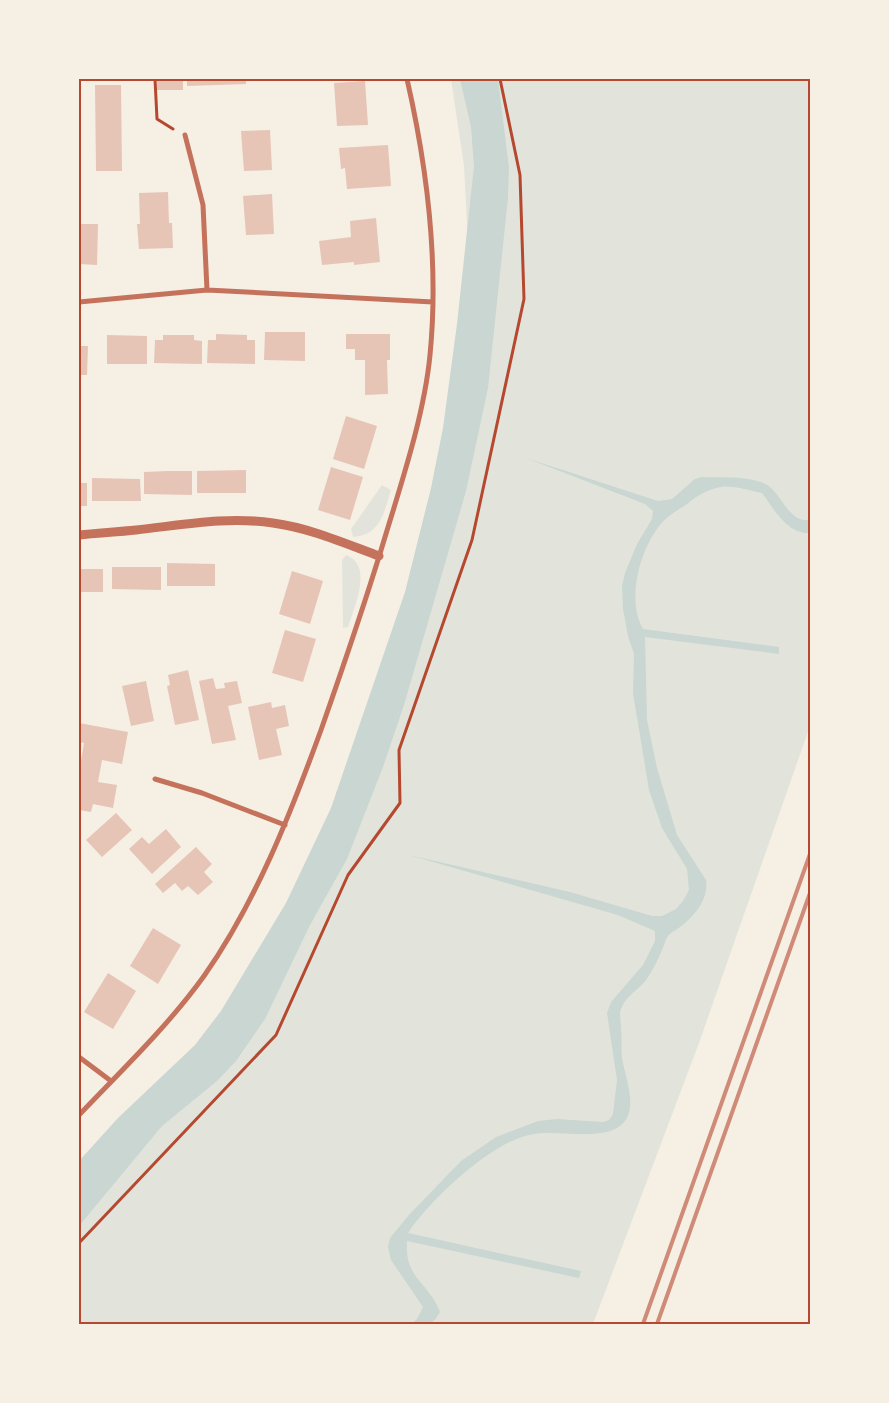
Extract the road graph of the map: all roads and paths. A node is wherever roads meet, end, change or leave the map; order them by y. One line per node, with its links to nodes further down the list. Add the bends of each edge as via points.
1 (155, 79): 4 (path, via 158,119)
2 (406, 79): 7 (street, via 418,128 427,198)
3 (500, 79): 15 (path, via 520,175 524,300 472,540 399,750 400,803 348,875 276,1035)
4 (185, 135): 5 (street, via 203,205)
5 (207, 290): 6 (street); 7 (street)
6 (79, 302)
7 (433, 302): 9 (street, via 425,389)
8 (79, 535): 9 (street, via 244,520 298,528)
9 (379, 556): 11 (street, via 358,624)
10 (155, 779): 11 (street)
11 (285, 825): 13 (street, via 235,926 204,975 166,1023)
12 (79, 1057): 13 (street)
13 (111, 1081): 14 (street)
14 (79, 1115)
15 (79, 1243)

